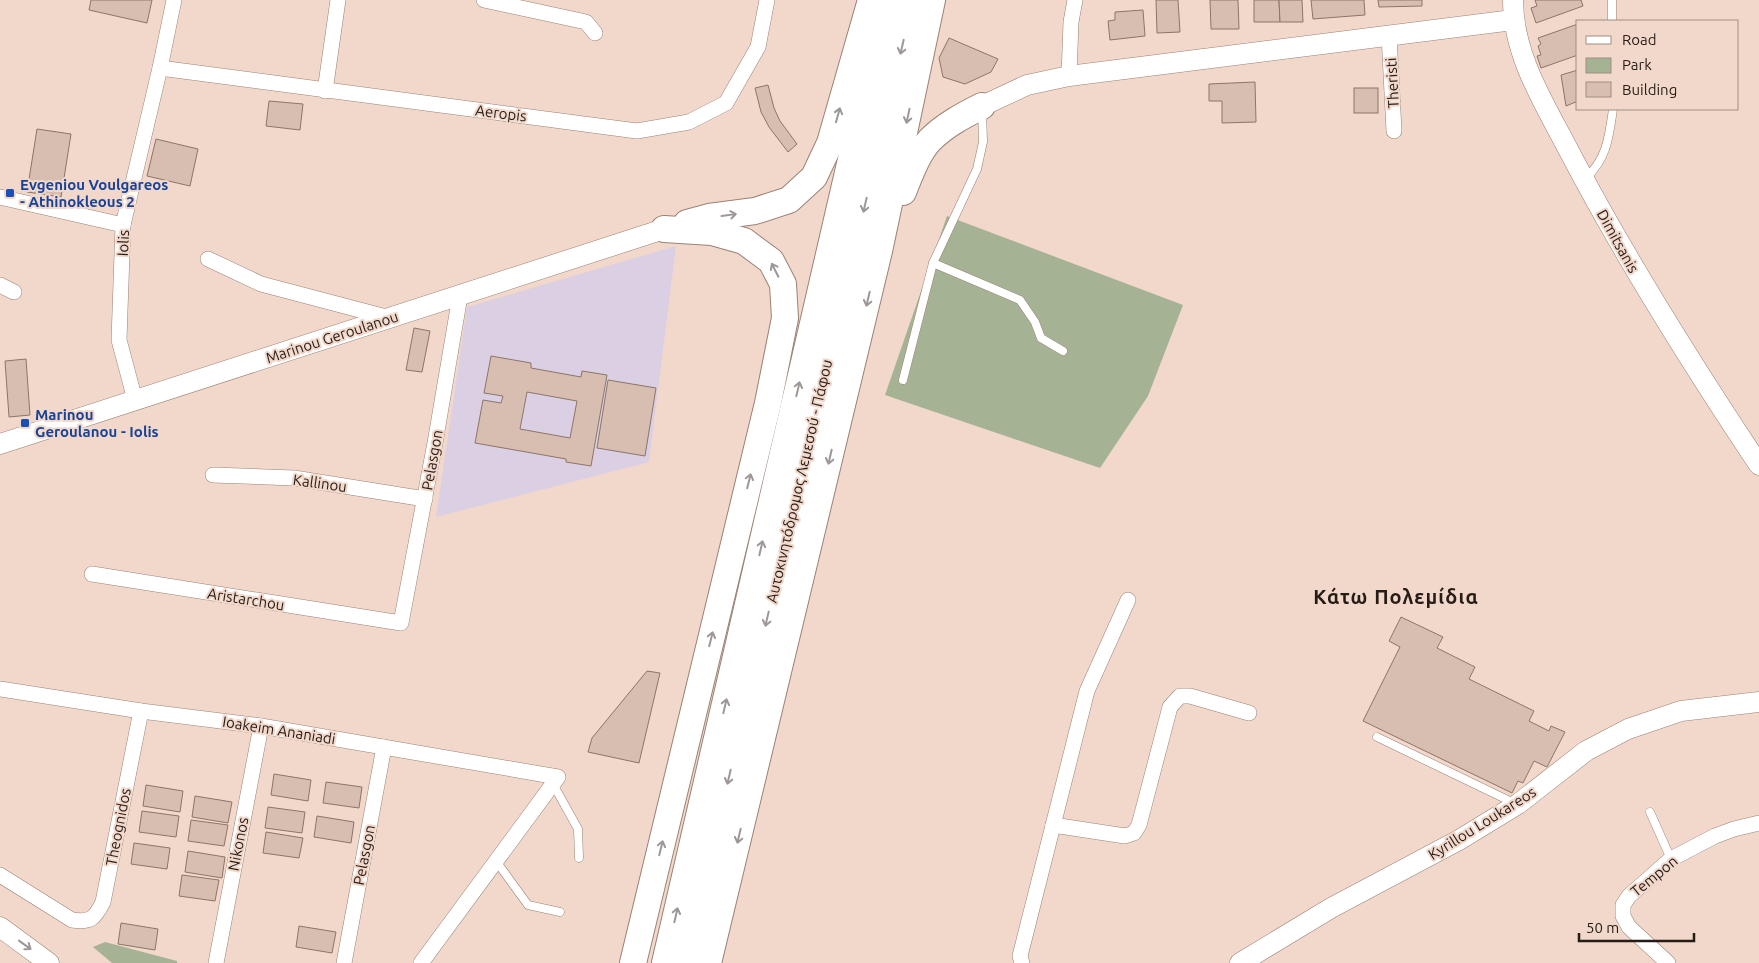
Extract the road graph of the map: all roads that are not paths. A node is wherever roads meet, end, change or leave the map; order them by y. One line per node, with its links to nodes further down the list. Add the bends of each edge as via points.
1 (174, 0): 16 (street, Iolis)
2 (338, 0): 18 (street)
3 (484, 0): 14 (street, via 586,22)
4 (767, 0): 18 (street, Aeropis, via 758,47 726,103 689,122 637,131)
5 (871, 0): 26 (highway, one-way to 5, via 709,218 755,212 788,200 814,177 830,143)
6 (891, 0): 19 (highway, Αυτοκινητόδρομος Λεμεσού - Πάφου)
7 (914, 0): 68 (highway, Αυτοκινητόδρομος Λεμεσού - Πάφου, one-way to 68)
8 (932, 0): 27 (highway, one-way to 27)
9 (1075, 0): 17 (street)
10 (1513, 0): 12 (street, Dimitsanis)
11 (1612, 0): 13 (lane)
12 (1513, 20): 15 (street); 23 (street, Dimitsanis, via 1525,66)
13 (1612, 20)
14 (595, 33)
15 (1389, 35): 17 (street); 22 (street, Theristi)
16 (160, 68): 18 (street, Aeropis); 25 (street, Iolis)
17 (1069, 76): 20 (street, via 1027,85)
18 (325, 91)
19 (865, 99): 35 (highway, via 821,227); 67 (highway, Αυτοκινητόδρομος Λεμεσού - Πάφου, one-way to 19)
20 (982, 106): 27 (highway, via 950,123 929,140 916,162); 29 (lane, via 983,142 977,169)
21 (1613, 110): 23 (lane, via 1608,145 1593,172)
22 (1394, 131)
23 (1584, 180): 37 (street, Dimitsanis, via 1700,377)
24 (0, 197): 25 (street)
25 (123, 225): 34 (street, Iolis, via 119,340)
26 (664, 229): 30 (street, Marinou Geroulanou); 35 (highway, one-way to 26, via 785,318 782,284 771,261 744,241 712,232)
27 (879, 251): 69 (highway, one-way to 69)
28 (208, 259): 31 (street, via 261,284)
29 (934, 263): 32 (lane, via 1020,300 1041,338); 33 (lane)
30 (460, 296): 31 (street, Marinou Geroulanou); 39 (street, Pelasgon)
31 (390, 318): 34 (street, Marinou Geroulanou)
32 (1063, 351)
33 (903, 380)
34 (135, 400): 36 (street, Marinou Geroulanou)
35 (768, 402): 66 (highway, one-way to 35)
36 (0, 444)
37 (1759, 465)
38 (213, 475): 39 (street, Kallinou, via 294,478)
39 (425, 499): 42 (street, Pelasgon)
40 (92, 574): 42 (street, Aristarchou)
41 (1128, 600): 54 (street, via 1087,691)
42 (401, 623)
43 (0, 689): 45 (street, Ioakeim Ananiadi)
44 (1759, 702): 51 (street, Kyrillou Loukareos, via 1681,711 1628,729 1586,751)
45 (141, 711): 47 (street, Ioakeim Ananiadi); 58 (street, Theognidos, via 103,902 98,913 90,920 72,920)
46 (1250, 714): 54 (street, via 1180,696 1170,707 1139,825 1134,833 1125,836)
47 (261, 726): 49 (street, Ioakeim Ananiadi); 63 (street, Nikonos)
48 (1377, 737): 51 (lane)
49 (384, 746): 50 (street, Ioakeim Ananiadi); 64 (street, Pelasgon)
50 (555, 781): 55 (lane, via 578,829); 57 (street)
51 (1518, 804): 61 (street, Kyrillou Loukareos, via 1460,840 1331,908)
52 (1650, 812): 56 (lane)
53 (1759, 823): 56 (street, Tempon, via 1715,836)
54 (1053, 825): 70 (street, via 1020,956)
55 (578, 858)
56 (1671, 859): 71 (street, Tempon, via 1629,896 1623,905 1622,916 1629,927)
57 (496, 861): 59 (lane, via 528,905); 65 (street)
58 (0, 874)
59 (560, 912)
60 (0, 927): 62 (street, one-way to 62)
61 (1243, 962)
62 (49, 963)
63 (216, 963)
64 (344, 963)
65 (421, 963)
66 (633, 963)
67 (665, 963)
68 (685, 963)
69 (708, 963)
70 (1022, 963)
71 (1668, 963)

